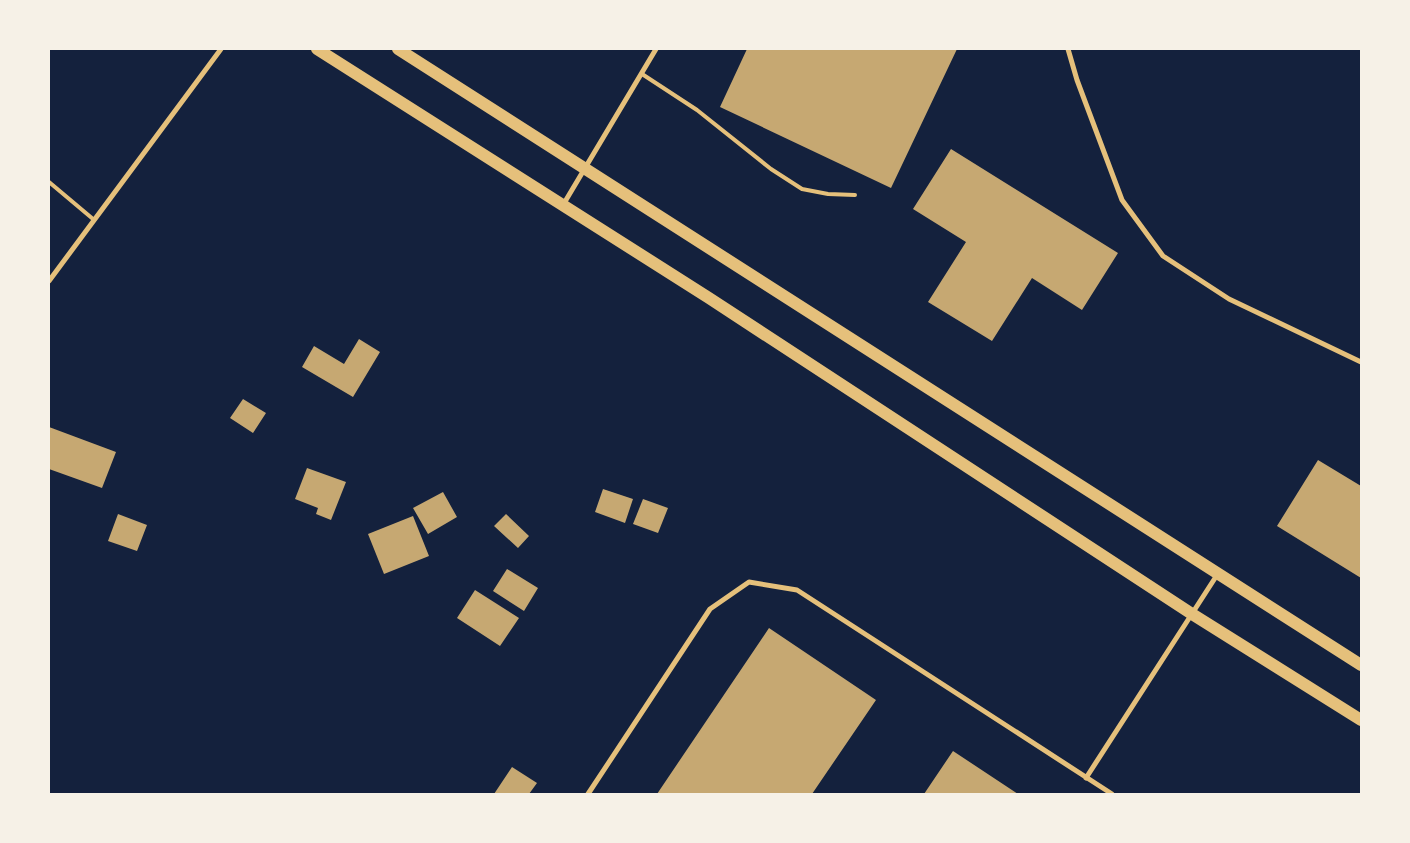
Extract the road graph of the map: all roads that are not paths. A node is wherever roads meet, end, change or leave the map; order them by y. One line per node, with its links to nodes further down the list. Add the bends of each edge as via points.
1 (221, 49): 11 (street)
2 (317, 49): 10 (main road)
3 (398, 49): 7 (main road)
4 (656, 49): 6 (street)
5 (1068, 49): 13 (street, via 1122,200 1163,256 1230,299)
6 (642, 74): 7 (street); 9 (lane, via 697,110 771,169 802,189 828,194)
7 (586, 168): 10 (street); 14 (main road)
8 (49, 182): 11 (lane)
9 (855, 194)
10 (563, 206): 15 (main road)
11 (93, 219): 12 (street)
12 (49, 281)
13 (1361, 362)
14 (1218, 574): 15 (street); 16 (main road)
15 (1192, 614): 17 (main road); 18 (street)
16 (1361, 665)
17 (1361, 720)
18 (1086, 778): 19 (street, via 797,590 748,582 710,609); 20 (street)
19 (588, 794)
20 (1112, 794)

